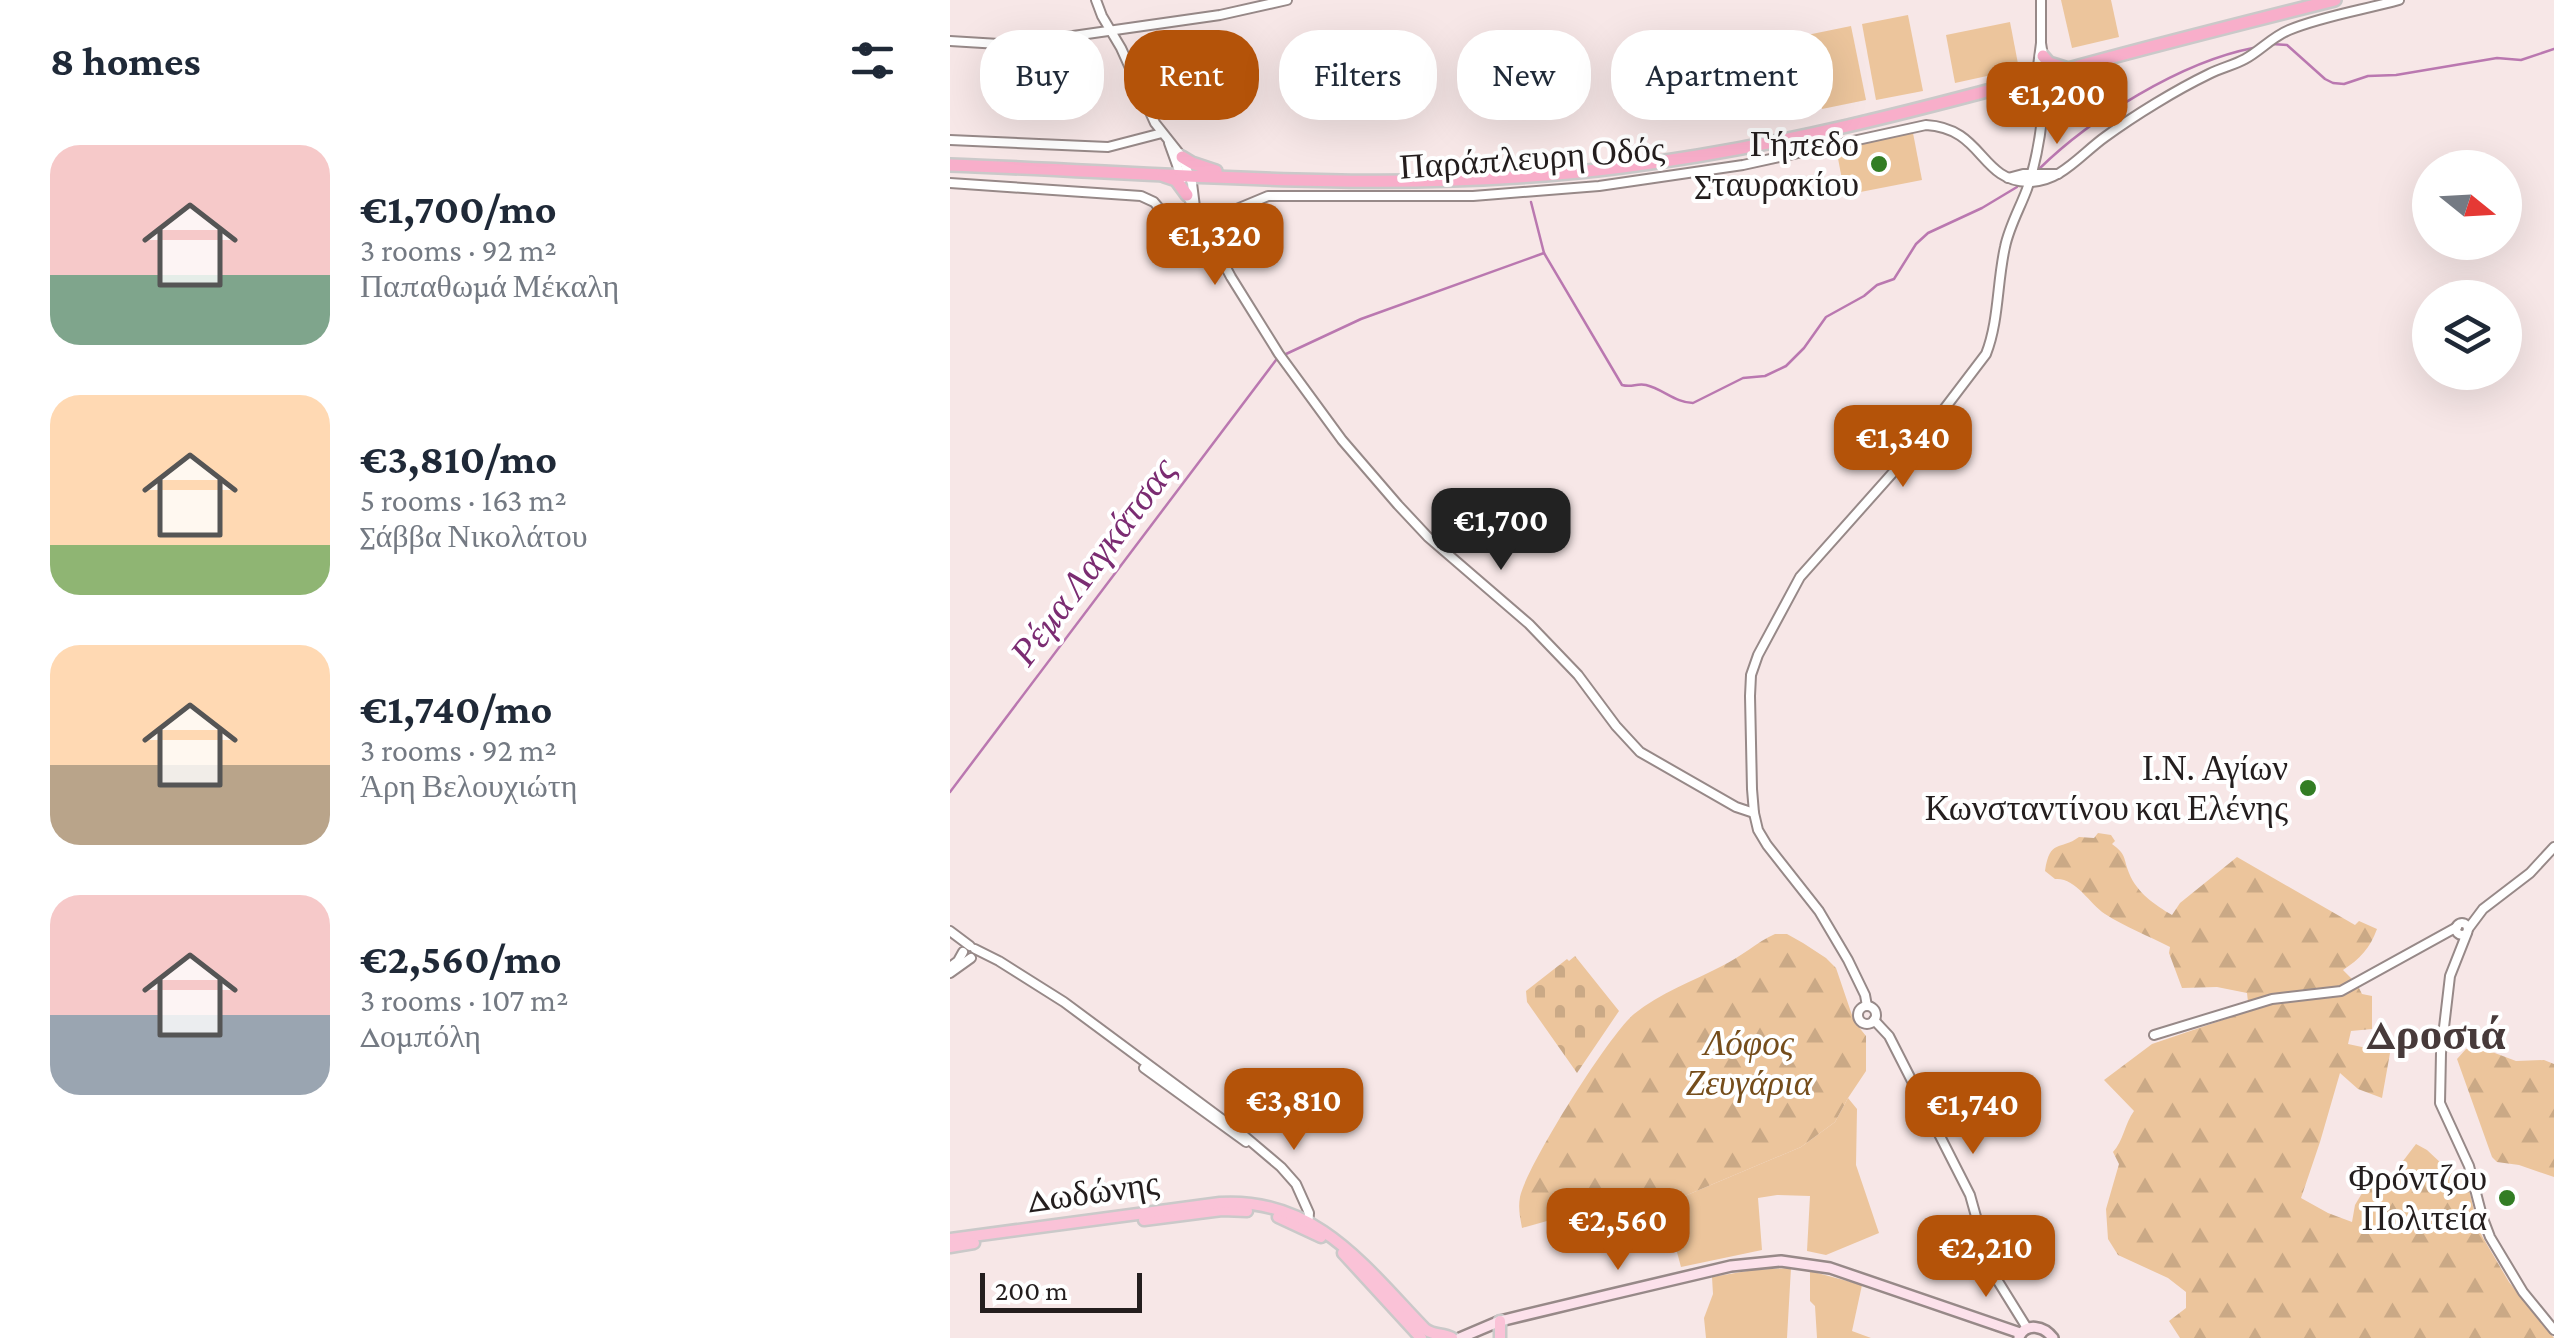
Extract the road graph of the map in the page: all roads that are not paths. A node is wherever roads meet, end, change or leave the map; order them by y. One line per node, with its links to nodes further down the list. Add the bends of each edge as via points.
1 (1096, 0): 8 (street)
2 (1287, 0): 8 (street)
3 (2041, 0): 10 (street)
4 (2335, 0): 11 (highway)
5 (2353, 0): 7 (street)
6 (2400, 0): 7 (street, Παράπλευρη Οδός)
7 (2356, 12): 26 (street, Παράπλευρη Οδός, via 2278,35 2120,126 2058,174)
8 (1110, 30): 9 (street, via 1020,43); 16 (street)
9 (950, 42)
10 (2042, 50): 11 (highway, via 2053,65); 12 (street)
11 (2069, 69): 12 (highway)
12 (2041, 77): 13 (highway); 14 (street); 15 (street)
13 (2015, 85): 14 (highway); 25 (highway, via 1789,139 1622,167 1419,180)
14 (2039, 98): 15 (street)
15 (2041, 113): 26 (street)
16 (1155, 123): 17 (street); 19 (street)
17 (1162, 133): 19 (street); 20 (street)
18 (950, 140): 19 (street, via 1100,148)
19 (1138, 140)
20 (1169, 143): 21 (street); 24 (street)
21 (1182, 157): 24 (street); 25 (highway)
22 (950, 165): 23 (highway)
23 (1155, 174): 24 (highway); 28 (highway, via 1176,180)
24 (1185, 175): 25 (highway); 28 (street); 29 (street)
25 (1234, 176)
26 (2030, 178): 30 (street, Παράπλευρη Οδός, via 2008,178 1960,134 1926,125 1644,180 1473,196 1274,195); 34 (street, via 2006,239 1986,354 1913,450 1805,570 1758,654 1750,696)
27 (950, 183): 32 (street, via 1142,196)
28 (1187, 195): 29 (street)
29 (1195, 207): 31 (street)
30 (1220, 216): 31 (street, Παράπλευρη Οδός); 33 (street, Παράπλευρη Οδός)
31 (1200, 220): 32 (street, Παράπλευρη Οδός); 33 (street)
32 (1183, 229): 33 (street)
33 (1205, 230): 34 (street, via 1260,325 1398,505 1578,675 1635,748)
34 (1754, 813): 40 (street, via 1764,841 1842,949)
35 (2554, 847): 36 (street)
36 (2460, 931): 42 (street, via 2342,992 2274,999); 46 (street, via 2440,1102 2490,1237)
37 (950, 934): 38 (street)
38 (969, 953): 39 (street); 43 (street, via 1062,1006 1250,1143 1291,1178 1307,1204)
39 (950, 970)
40 (1867, 1006): 41 (street); 41 (street, via 1858,1018)
41 (1874, 1020): 47 (street, via 1889,1036 1970,1194 1991,1270)
42 (2154, 1035)
43 (1308, 1225): 44 (main road, Δωδώνης, via 1222,1210); 48 (main road, Δωδώνης, via 1348,1248); 49 (main road, Δωδώνης)
44 (950, 1243)
45 (1496, 1323): 47 (main road, via 1731,1266 1781,1262 1830,1268); 51 (main road); 52 (main road); 53 (main road)
46 (2554, 1330)
47 (2021, 1334): 54 (main road, via 2042,1329)
48 (1433, 1337): 50 (main road, Δωδώνης)
49 (1421, 1338)
50 (1452, 1338)
51 (1460, 1338)
52 (1477, 1338)
53 (1500, 1338)
54 (2053, 1338)

